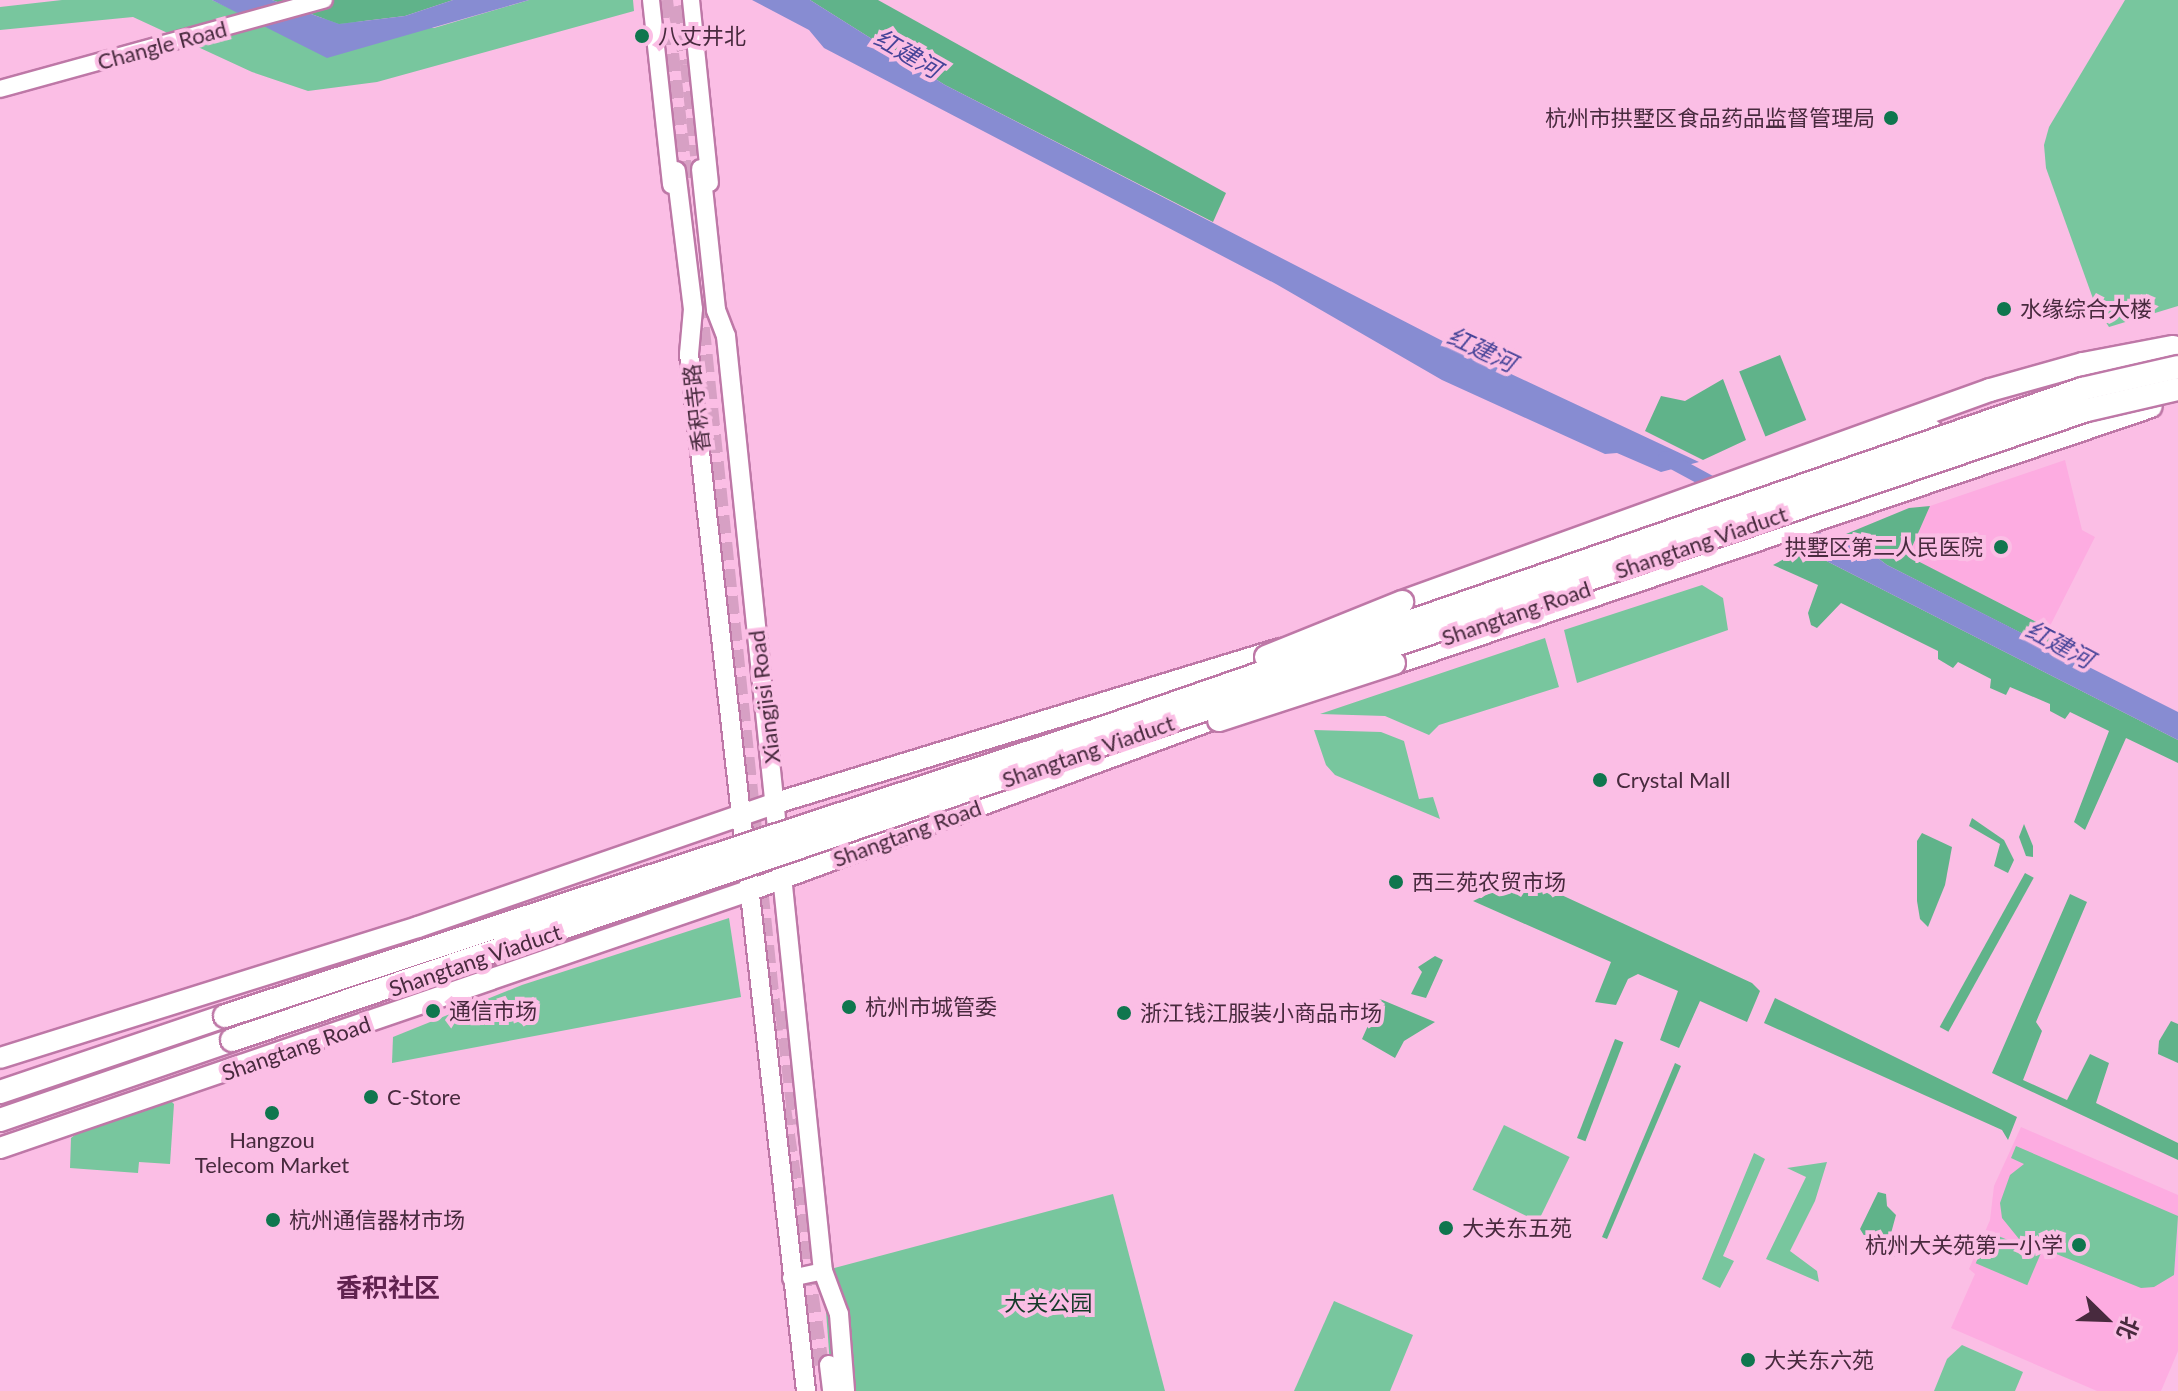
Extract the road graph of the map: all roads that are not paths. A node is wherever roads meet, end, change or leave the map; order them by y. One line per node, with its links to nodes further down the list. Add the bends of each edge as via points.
1 (324, 0): 4 (street, Changle Road)
2 (651, 0): 9 (street, 香积寺路)
3 (691, 0): 7 (street, Xiangjisi Road)
4 (0, 89)
5 (701, 169): 7 (main road, via 716,310)
6 (676, 171): 9 (main road, via 693,309)
7 (726, 336): 15 (main road, Xiangjisi Road)
8 (2176, 353): 13 (highway, Shangtang Viaduct, bridge); 13 (highway, bridge, via 2083,364 1990,390 1373,612); 15 (main road, Shangtang Road, via 1440,600)
9 (689, 354): 16 (main road, 香积寺路)
10 (2178, 389): 14 (highway, Shangtang Viaduct, bridge, via 2087,410)
11 (2178, 400): 12 (main road, Shangtang Road)
12 (2151, 406): 14 (highway, bridge, via 1262,709); 17 (main road, Shangtang Road, via 2100,415 1283,693)
13 (1091, 732): 19 (highway, Shangtang Viaduct, bridge)
14 (1040, 767): 21 (highway, Shangtang Viaduct, bridge)
15 (776, 803): 16 (main road, Shangtang Road); 17 (main road, Xiangjisi Road)
16 (742, 815): 18 (main road); 20 (main road, Shangtang Road, via 418,927)
17 (785, 878): 18 (main road, Shangtang Road); 27 (main road, Xiangjisi Road)
18 (748, 891): 26 (main road, Shangtang Road); 28 (main road)
19 (158, 1036): 22 (highway, via 65,1055); 23 (highway, Shangtang Viaduct)
20 (0, 1058)
21 (148, 1068): 24 (highway, Shangtang Viaduct); 25 (highway)
22 (0, 1076)
23 (0, 1092)
24 (0, 1120)
25 (0, 1131)
26 (0, 1148)
27 (823, 1271): 28 (street); 32 (main road, Xiangjisi Road, via 839,1314)
28 (791, 1278): 29 (main road)
29 (806, 1391)
30 (823, 1391): 31 (main road, via 825,1365)
31 (832, 1391)
32 (845, 1391)

